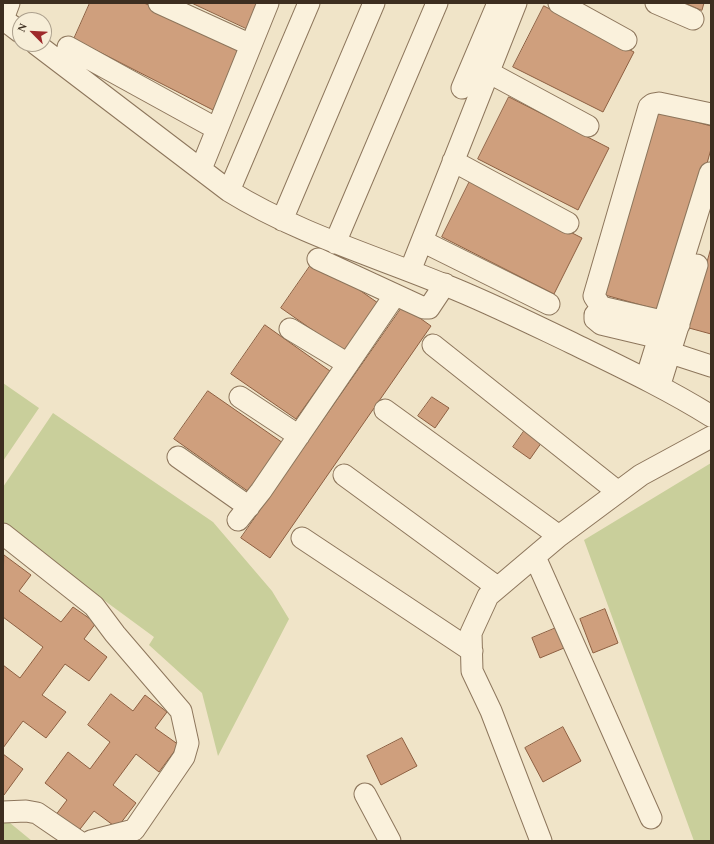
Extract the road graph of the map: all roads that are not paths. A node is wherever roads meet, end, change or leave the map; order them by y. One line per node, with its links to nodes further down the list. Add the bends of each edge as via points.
1 (9, 3): 12 (street, via 3,19)
2 (158, 3): 14 (street)
3 (268, 3): 14 (street)
4 (308, 3): 25 (street)
5 (374, 3): 27 (street)
6 (437, 3): 30 (street)
7 (498, 3): 18 (street)
8 (516, 3): 17 (street)
9 (559, 3): 13 (street)
10 (656, 3): 11 (street)
11 (693, 19)
12 (12, 26)
13 (626, 40)
14 (251, 45): 21 (street)
15 (68, 47): 21 (street)
16 (47, 52): 23 (street)
17 (488, 72): 20 (street); 22 (street)
18 (462, 88)
19 (711, 114): 38 (street, via 659,103 649,107 594,296 601,307)
20 (588, 126)
21 (217, 129): 23 (street)
22 (453, 161): 28 (street); 29 (street)
23 (201, 169): 25 (street)
24 (711, 174): 38 (street)
25 (229, 191): 27 (street)
26 (711, 217): 38 (street)
27 (282, 220): 30 (street)
28 (568, 223)
29 (422, 241): 32 (street); 35 (street)
30 (335, 243): 32 (street)
31 (318, 259): 34 (street)
32 (410, 271): 33 (street)
33 (445, 284): 34 (street, via 428,308); 42 (street)
34 (395, 295): 40 (street)
35 (548, 304)
36 (595, 315): 38 (street, via 595,319 601,324)
37 (290, 329): 40 (street)
38 (669, 334): 41 (street); 42 (street)
39 (433, 345): 50 (street)
40 (348, 364): 46 (street)
41 (711, 366)
42 (653, 382): 45 (street)
43 (240, 396): 46 (street)
44 (385, 410): 52 (street)
45 (711, 416)
46 (299, 436): 48 (street, via 244,514)
47 (711, 437): 50 (street, via 642,475)
48 (178, 456)
49 (344, 475): 55 (street)
50 (618, 492): 52 (street)
51 (3, 534): 61 (street, via 94,606 181,711 188,743 184,757 134,830)
52 (558, 536): 54 (street)
53 (302, 538): 56 (street)
54 (535, 557): 55 (street); 59 (street)
55 (498, 587): 56 (street, via 488,596 471,633)
56 (472, 650): 63 (street, via 472,671 491,711)
57 (365, 794): 62 (street)
58 (3, 812): 60 (street, via 37,813)
59 (651, 818)
60 (78, 841)
61 (91, 841)
62 (390, 841)
63 (541, 841)

